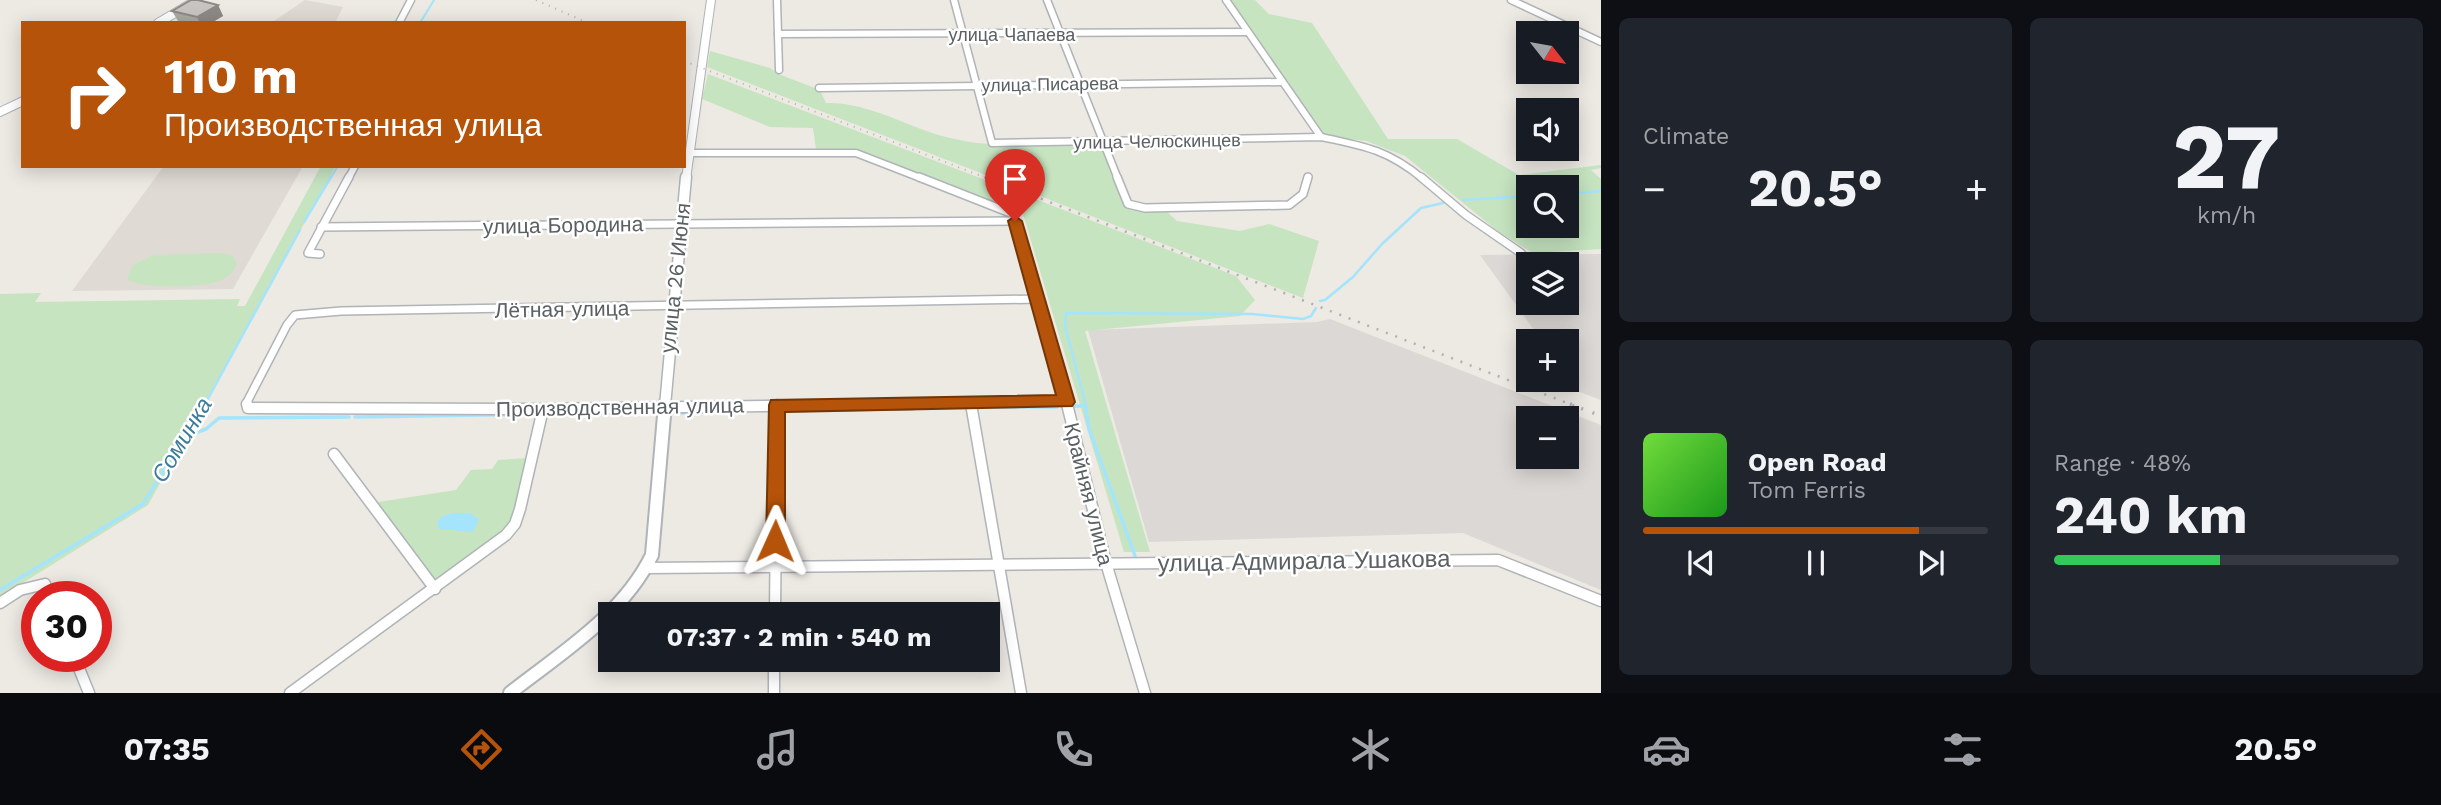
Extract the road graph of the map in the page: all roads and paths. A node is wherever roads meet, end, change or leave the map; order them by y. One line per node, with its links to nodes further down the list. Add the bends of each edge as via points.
1 (197, 0): 9 (main road)
2 (411, 0): 10 (street)
3 (711, 0): 21 (main road, улица 26 Июня, via 704,68)
4 (777, 0): 12 (street)
5 (954, 0): 13 (street)
6 (1047, 0): 14 (street)
7 (1226, 0): 11 (street)
8 (1511, 0): 15 (street)
9 (161, 21)
10 (399, 21)
11 (1247, 32): 14 (street, улица Чапаева); 17 (street)
12 (778, 34): 13 (street, улица Чапаева); 16 (street)
13 (962, 34): 14 (street, улица Чапаева); 19 (street)
14 (1061, 34): 18 (street)
15 (1601, 42)
16 (779, 71)
17 (1281, 82): 18 (street, улица Писарева); 24 (street)
18 (1081, 83): 19 (street, улица Писарева); 25 (street)
19 (976, 85): 20 (street, улица Писарева); 25 (street, улица Челюскинцев, via 992,143)
20 (819, 89)
21 (691, 93): 26 (main road, улица 26 Июня)
22 (21, 102): 23 (main road)
23 (0, 112)
24 (1321, 137): 25 (street, улица Челюскинцев); 33 (street, улица Челюскинцев, via 1367,146 1400,160)
25 (1104, 142): 29 (street, via 1128,204 1145,208 1289,205 1306,191)
26 (686, 153): 30 (street, via 856,153)
27 (354, 168): 32 (street)
28 (685, 168): 31 (main road, улица 26 Июня)
29 (1308, 177)
30 (1014, 218): 31 (street, улица Бородина); 35 (street, Крайняя улица)
31 (680, 223): 32 (street, улица Бородина); 36 (main road, улица 26 Июня)
32 (321, 227): 34 (street, via 308,253)
33 (1520, 252)
34 (320, 254)
35 (1038, 299): 36 (street, Лётная улица); 37 (street, Крайняя улица)
36 (671, 307): 40 (main road, улица 26 Июня); 41 (street, Лётная улица, via 295,315 247,402 248,408)
37 (1066, 402): 38 (street, Производственная улица); 45 (street, Крайняя улица)
38 (971, 403): 39 (street, Производственная улица); 44 (street)
39 (777, 405): 40 (street, Производственная улица); 47 (street)
40 (663, 406): 42 (street, Производственная улица); 46 (main road, улица 26 Июня, via 654,545)
41 (257, 409): 42 (street, Производственная улица)
42 (543, 409): 48 (street, via 515,524)
43 (334, 454): 48 (street)
44 (998, 564): 45 (street, улица Адмирала Ушакова); 47 (street, улица Адмирала Ушакова); 55 (street)
45 (1106, 564): 50 (street, улица Адмирала Ушакова, via 1498,560); 60 (street, Крайняя улица)
46 (647, 568): 47 (street, улица Адмирала Ушакова); 58 (main road, via 621,603)
47 (775, 568): 51 (street)
48 (435, 589): 57 (street)
49 (21, 590): 52 (street)
50 (1601, 601)
51 (775, 602)
52 (0, 603)
53 (80, 672): 56 (street)
54 (774, 672): 59 (street)
55 (1021, 692)
56 (89, 693)
57 (290, 693)
58 (510, 693)
59 (774, 693)
60 (1145, 693)

